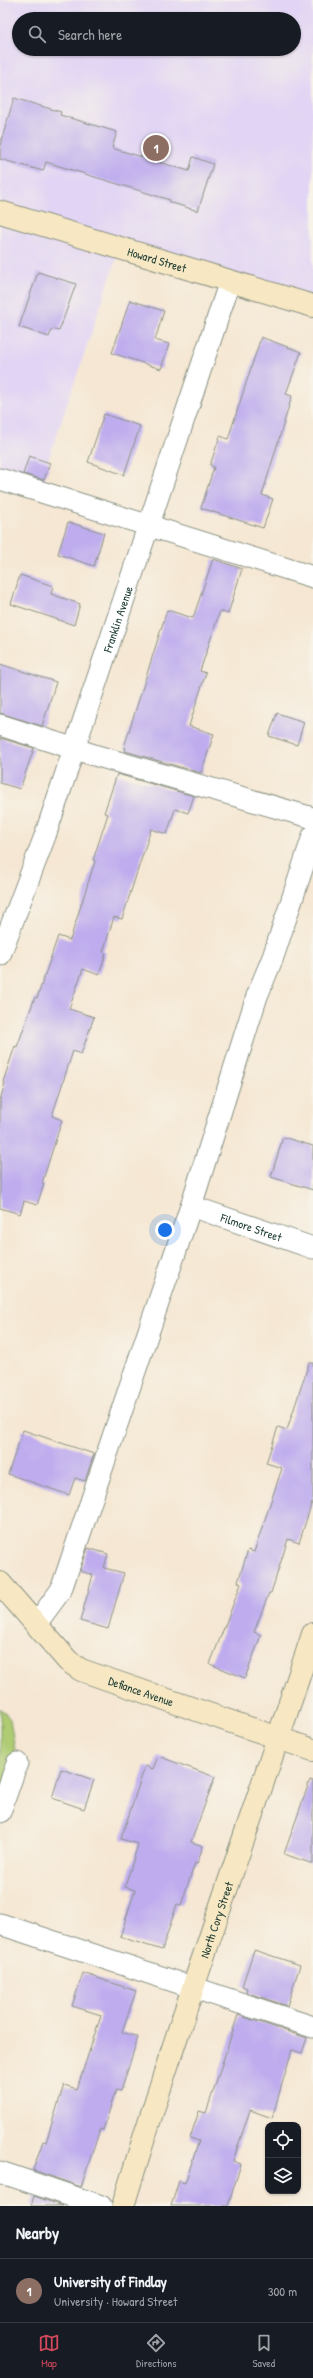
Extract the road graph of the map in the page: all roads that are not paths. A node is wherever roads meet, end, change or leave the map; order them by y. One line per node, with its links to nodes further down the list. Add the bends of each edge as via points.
1 (0, 212): 2 (street, Howard Street)
2 (230, 280): 3 (street, Howard Street); 5 (street, Franklin Avenue)
3 (313, 306)
4 (0, 479): 5 (street)
5 (149, 524): 6 (street); 8 (street, Franklin Avenue)
6 (313, 577)
7 (0, 725): 8 (street)
8 (74, 749): 9 (street); 11 (street, Franklin Avenue, via 45,836)
9 (313, 818)
10 (313, 836): 12 (street, via 273,957 257,996)
11 (0, 955)
12 (191, 1206): 13 (street, Filmore Street); 15 (street, via 61,1590)
13 (313, 1248)
14 (0, 1583): 15 (street, Defiance Avenue)
15 (36, 1624): 17 (street, Defiance Avenue, via 68,1661 81,1670)
16 (313, 1634): 17 (street, North Cory Street)
17 (278, 1738): 18 (street, Defiance Avenue); 22 (street, North Cory Street)
18 (313, 1750)
19 (17, 1763): 20 (street)
20 (0, 1812)
21 (0, 1924): 22 (street)
22 (193, 1987): 23 (street); 26 (street, North Cory Street)
23 (313, 2027)
24 (0, 2172): 25 (street)
25 (101, 2206)
26 (122, 2206)

